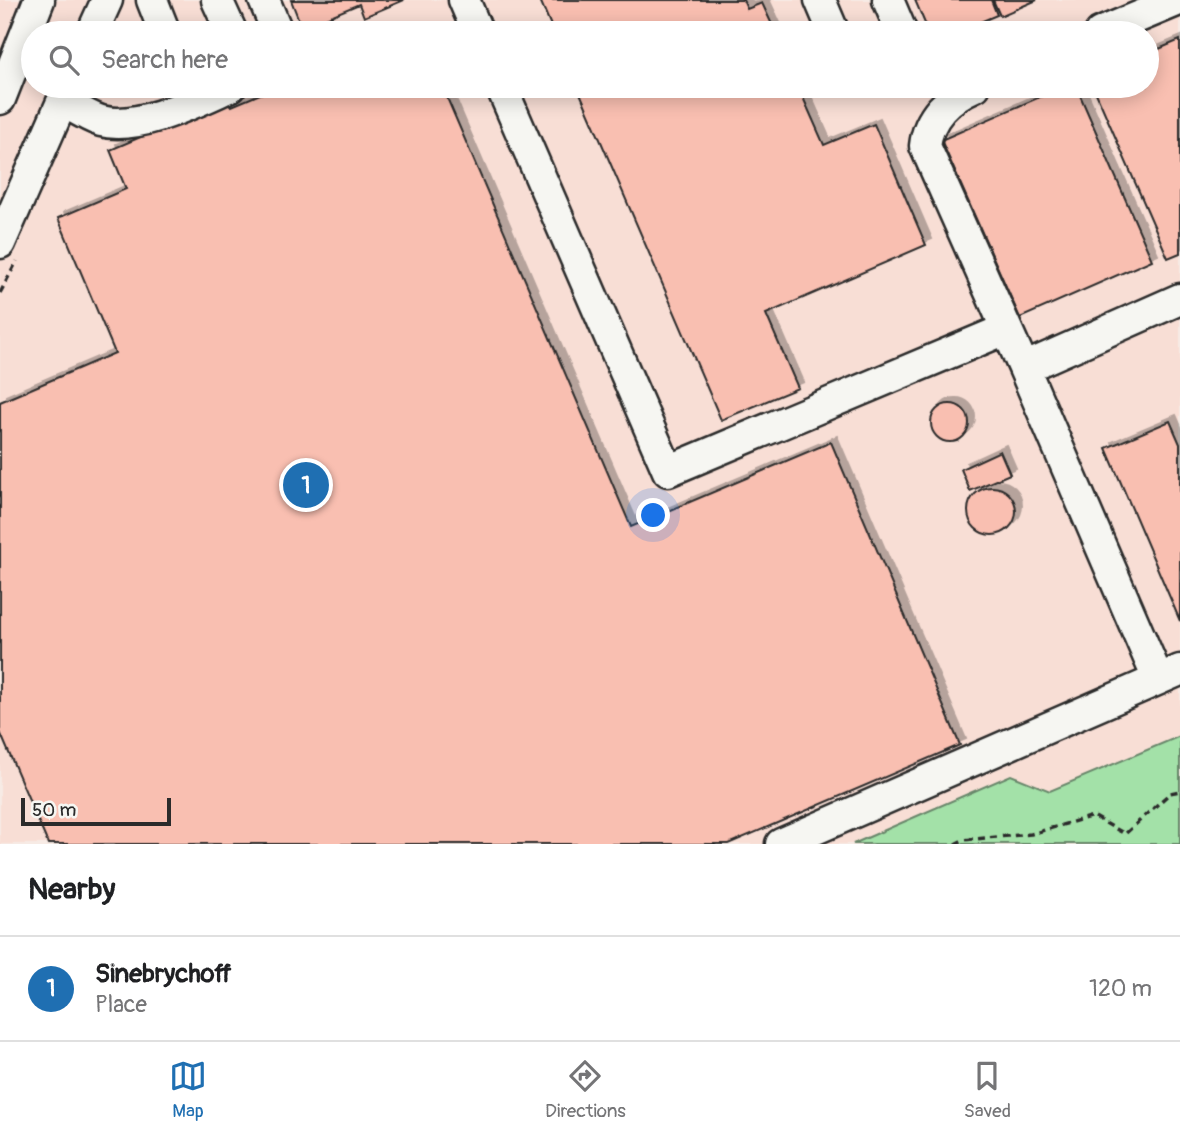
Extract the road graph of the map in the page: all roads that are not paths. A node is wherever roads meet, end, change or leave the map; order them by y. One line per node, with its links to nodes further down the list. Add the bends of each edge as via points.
1 (39, 0): 10 (street)
2 (107, 0): 11 (street)
3 (152, 0): 12 (street)
4 (217, 0): 13 (street)
5 (264, 0): 14 (street)
6 (464, 0): 15 (street)
7 (820, 0): 16 (street)
8 (888, 0): 17 (street)
9 (1179, 0): 18 (street)
10 (31, 21)
11 (97, 21)
12 (160, 21)
13 (227, 21)
14 (273, 21)
15 (473, 21)
16 (829, 21)
17 (897, 21)
18 (1129, 21)
19 (21, 46): 25 (street)
20 (64, 98): 26 (street)
21 (72, 98): 22 (street, via 102,121 125,124)
22 (181, 98)
23 (506, 98): 28 (street, via 668,471)
24 (953, 98): 28 (street, via 927,131 925,146)
25 (0, 99)
26 (0, 243)
27 (1180, 299): 29 (street)
28 (1006, 329): 29 (street)
29 (1024, 369): 30 (street)
30 (1169, 674): 31 (street)
31 (781, 844)

